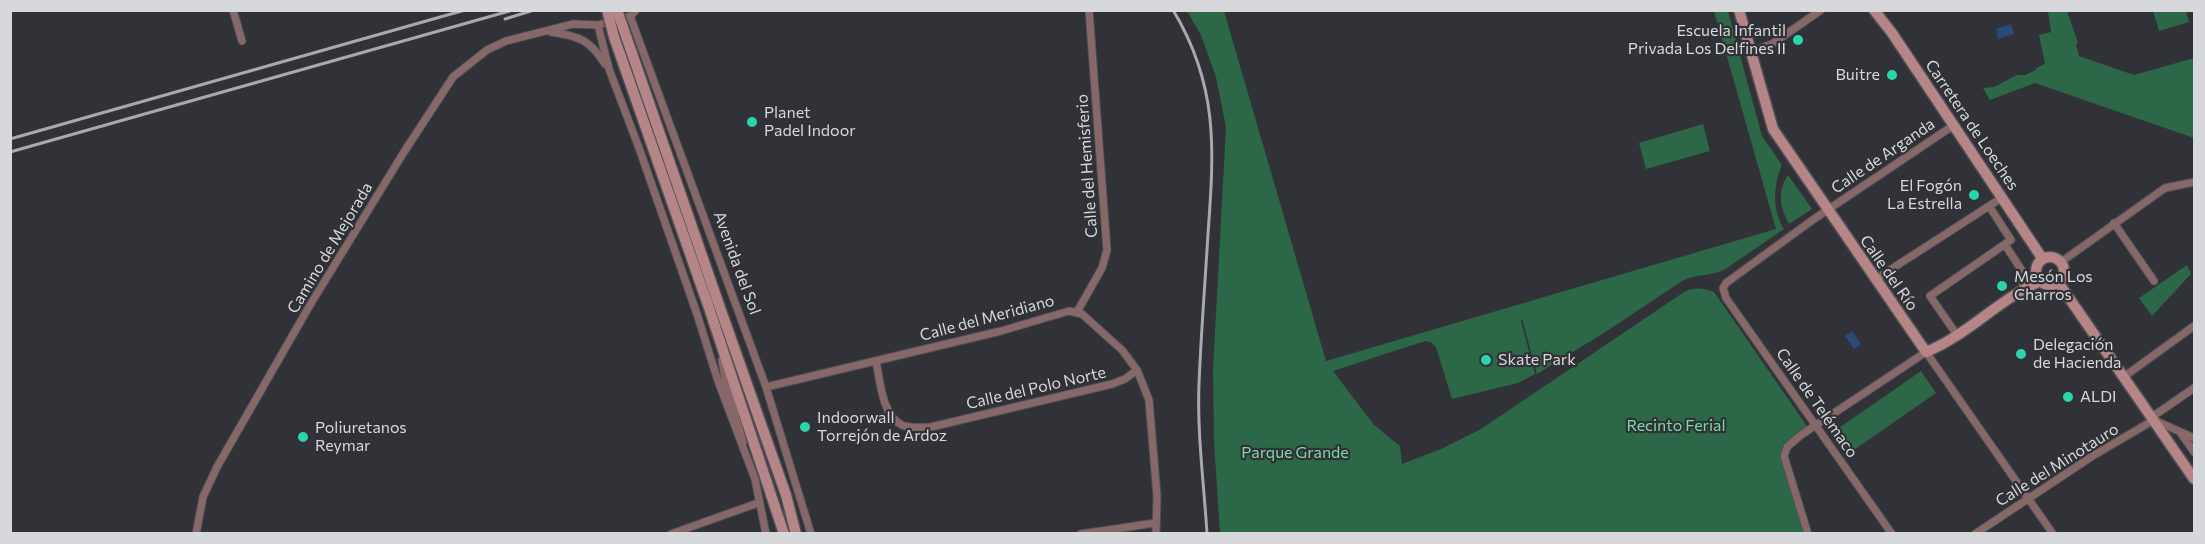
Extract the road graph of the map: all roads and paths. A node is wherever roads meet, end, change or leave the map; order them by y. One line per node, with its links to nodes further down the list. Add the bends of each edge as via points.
1 (233, 10): 13 (street)
2 (607, 10): 31 (street, Avenida del Sol, bridge)
3 (617, 10): 31 (street, Avenida del Sol, bridge)
4 (1089, 10): 32 (street, Calle del Hemisferio, via 1107,250 1102,268)
5 (1739, 10): 14 (street, Calle del Río)
6 (1821, 10): 14 (street, via 1772,44)
7 (1874, 10): 11 (street, Carretera de Loeches)
8 (1885, 10): 11 (street)
9 (633, 13): 10 (street, Avenida del Sol); 40 (street, Avenida del Sol)
10 (598, 25): 12 (street, Camino de Mejorada, via 573,24); 15 (street)
11 (1886, 25): 16 (street, Carretera de Loeches)
12 (545, 31): 15 (street, Camino de Mejorada, via 582,38); 52 (street, Camino de Mejorada, via 497,45 453,77 310,305 217,467 203,498)
13 (242, 41)
14 (1750, 52): 20 (street, Calle del Río, via 1773,129)
15 (609, 69): 46 (street)
16 (1954, 125): 18 (street, Carretera de Loeches); 20 (street, Calle de Arganda)
17 (2194, 182): 21 (street, via 2165,188)
18 (2003, 197): 19 (street); 23 (street, Carretera de Loeches)
19 (1989, 206): 22 (street, via 2011,240); 25 (street)
20 (1828, 210): 25 (street, Calle del Río); 29 (street, Calle de Arganda)
21 (2114, 223): 24 (street); 28 (street)
22 (2005, 245): 30 (street, via 2023,272); 35 (street, via 1930,296)
23 (2042, 258): 24 (street, via 2052,256); 26 (street, via 2036,271)
24 (2061, 262): 27 (street, via 2064,273)
25 (1876, 279): 36 (street, Calle del Río)
26 (2042, 282): 27 (street); 30 (street)
27 (2058, 282): 39 (street)
28 (2154, 282)
29 (1723, 288): 43 (street, Calle de Telémaco, via 1726,298)
30 (2023, 291): 35 (street)
31 (713, 304): 34 (street, Avenida del Sol); 56 (street, Avenida del Sol, via 786,495)
32 (1077, 312): 37 (street, Calle del Meridiano, via 1058,313); 38 (street, Calle del Meridiano, via 1109,336)
33 (2194, 326): 39 (street)
34 (717, 332): 46 (street, via 725,379); 55 (street, Avenida del Sol)
35 (1957, 335): 36 (street)
36 (1926, 352): 43 (street); 49 (street, Calle del Río)
37 (876, 361): 38 (street, Calle del Polo Norte, via 888,411 902,425 915,428 1112,384); 40 (street, Calle del Meridiano)
38 (1137, 370): 51 (street, Calle del Meridiano, via 1149,400)
39 (2125, 376): 42 (street)
40 (766, 387): 57 (street, Avenida del Sol)
41 (2194, 388): 42 (street, Calle del Minotauro)
42 (2153, 419): 44 (street); 48 (street); 49 (street, Calle del Minotauro)
43 (1816, 425): 60 (street, via 1787,447 1784,456); 61 (street, Calle de Telémaco)
44 (2180, 431): 45 (street); 47 (street)
45 (2194, 438)
46 (745, 450): 50 (street)
47 (2194, 452)
48 (2194, 479)
49 (2029, 498): 62 (street, Calle del Minotauro); 63 (street, Calle del Río)
50 (758, 503): 53 (street); 54 (street)
51 (1155, 524): 58 (street); 59 (street, Calle del Meridiano)
52 (196, 534)
53 (671, 534)
54 (766, 534)
55 (784, 534)
56 (796, 534)
57 (812, 534)
58 (1081, 534)
59 (1156, 534)
60 (1808, 534)
61 (1892, 534)
62 (1975, 534)
63 (2053, 534)

